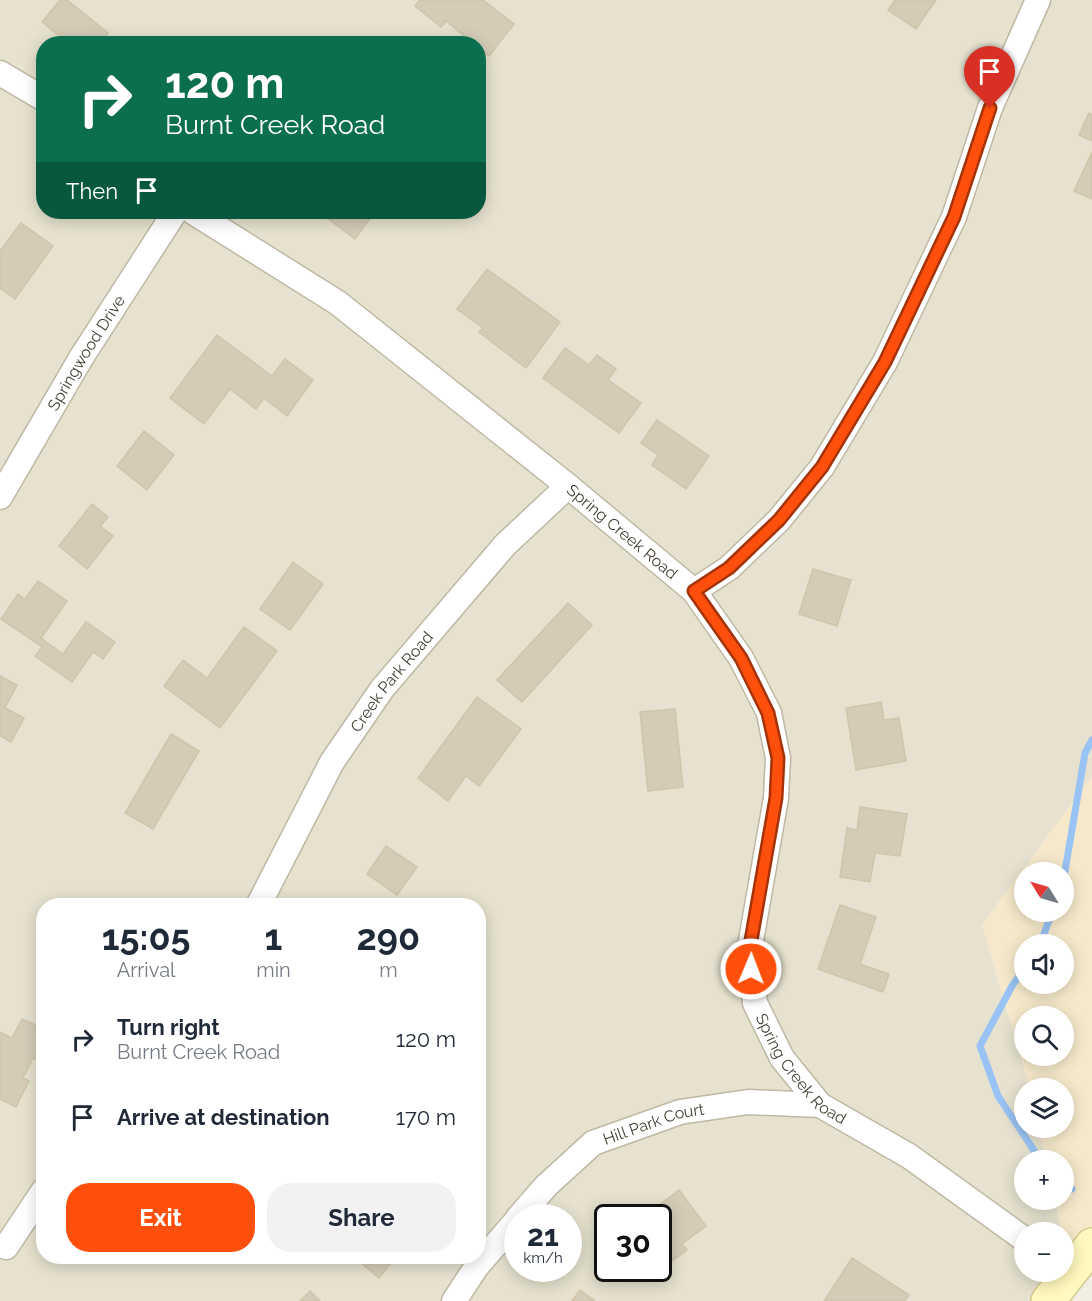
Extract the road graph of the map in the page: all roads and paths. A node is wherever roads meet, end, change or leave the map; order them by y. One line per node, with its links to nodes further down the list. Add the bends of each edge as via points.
1 (1038, 0): 8 (street, via 990,108 954,217 885,362 822,467 779,520 729,568)
2 (0, 73): 3 (street)
3 (36, 94)
4 (170, 219): 7 (street, Springwood Drive, via 81,358)
5 (203, 219): 6 (street, Spring Creek Road, via 338,303)
6 (568, 486): 8 (street, Spring Creek Road); 9 (street, Creek Park Road, via 505,545 382,689 332,762)
7 (0, 497)
8 (694, 591): 10 (street, Spring Creek Road, via 741,658 768,713 778,758 776,798 749,952 755,1003 782,1058)
9 (262, 898)
10 (820, 1105): 12 (street, Hill Park Court, via 748,1102 680,1112 593,1143); 13 (street, Spring Creek Road, via 909,1156)
11 (36, 1202): 16 (street)
12 (531, 1204)
13 (1014, 1232)
14 (504, 1235): 17 (street, Hill Park Court)
15 (1092, 1245): 18 (main road)
16 (6, 1247)
17 (486, 1256)
18 (1074, 1263)
19 (479, 1264): 21 (street, Hill Park Court)
20 (1060, 1282): 22 (main road)
21 (454, 1301)
22 (1048, 1301)

